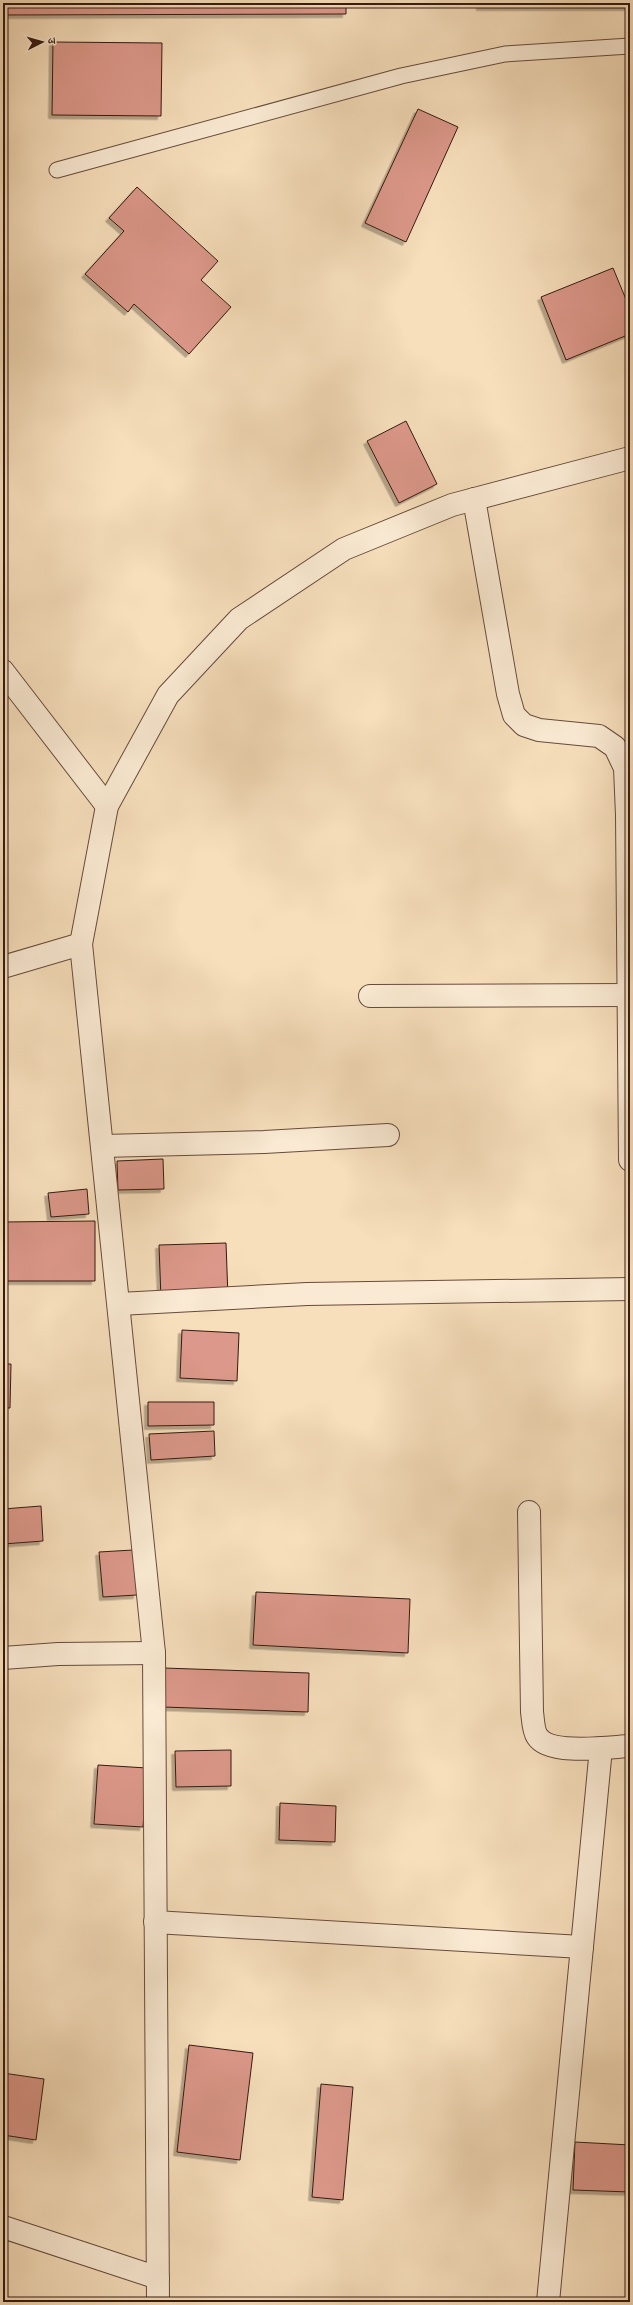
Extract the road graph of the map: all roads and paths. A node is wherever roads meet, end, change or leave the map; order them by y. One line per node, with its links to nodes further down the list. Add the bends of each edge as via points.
1 (630, 46): 2 (lane, via 505,54 401,76)
2 (57, 170)
3 (630, 458): 4 (street)
4 (474, 499): 6 (street, via 452,505 344,549 239,619 168,695); 9 (street, via 508,694 514,715 524,725 540,730 599,736 615,747 625,768)
5 (3, 671): 6 (street)
6 (107, 806): 7 (street)
7 (81, 944): 8 (street); 12 (street)
8 (3, 967)
9 (629, 995): 10 (street); 13 (street)
10 (370, 996)
11 (388, 1135): 12 (street, via 264,1142)
12 (102, 1146): 15 (street)
13 (630, 1160)
14 (630, 1289): 15 (street, via 307,1294)
15 (119, 1304): 17 (street)
16 (529, 1512): 20 (street, via 532,1712 536,1736 546,1744 565,1749)
17 (154, 1653): 18 (street, via 58,1654); 21 (street)
18 (3, 1658)
19 (630, 1746): 20 (street)
20 (601, 1748): 22 (street)
21 (154, 1922): 22 (street); 24 (street)
22 (582, 1947): 26 (street)
23 (3, 2227): 24 (street)
24 (158, 2278): 25 (street)
25 (158, 2302)
26 (548, 2302)

